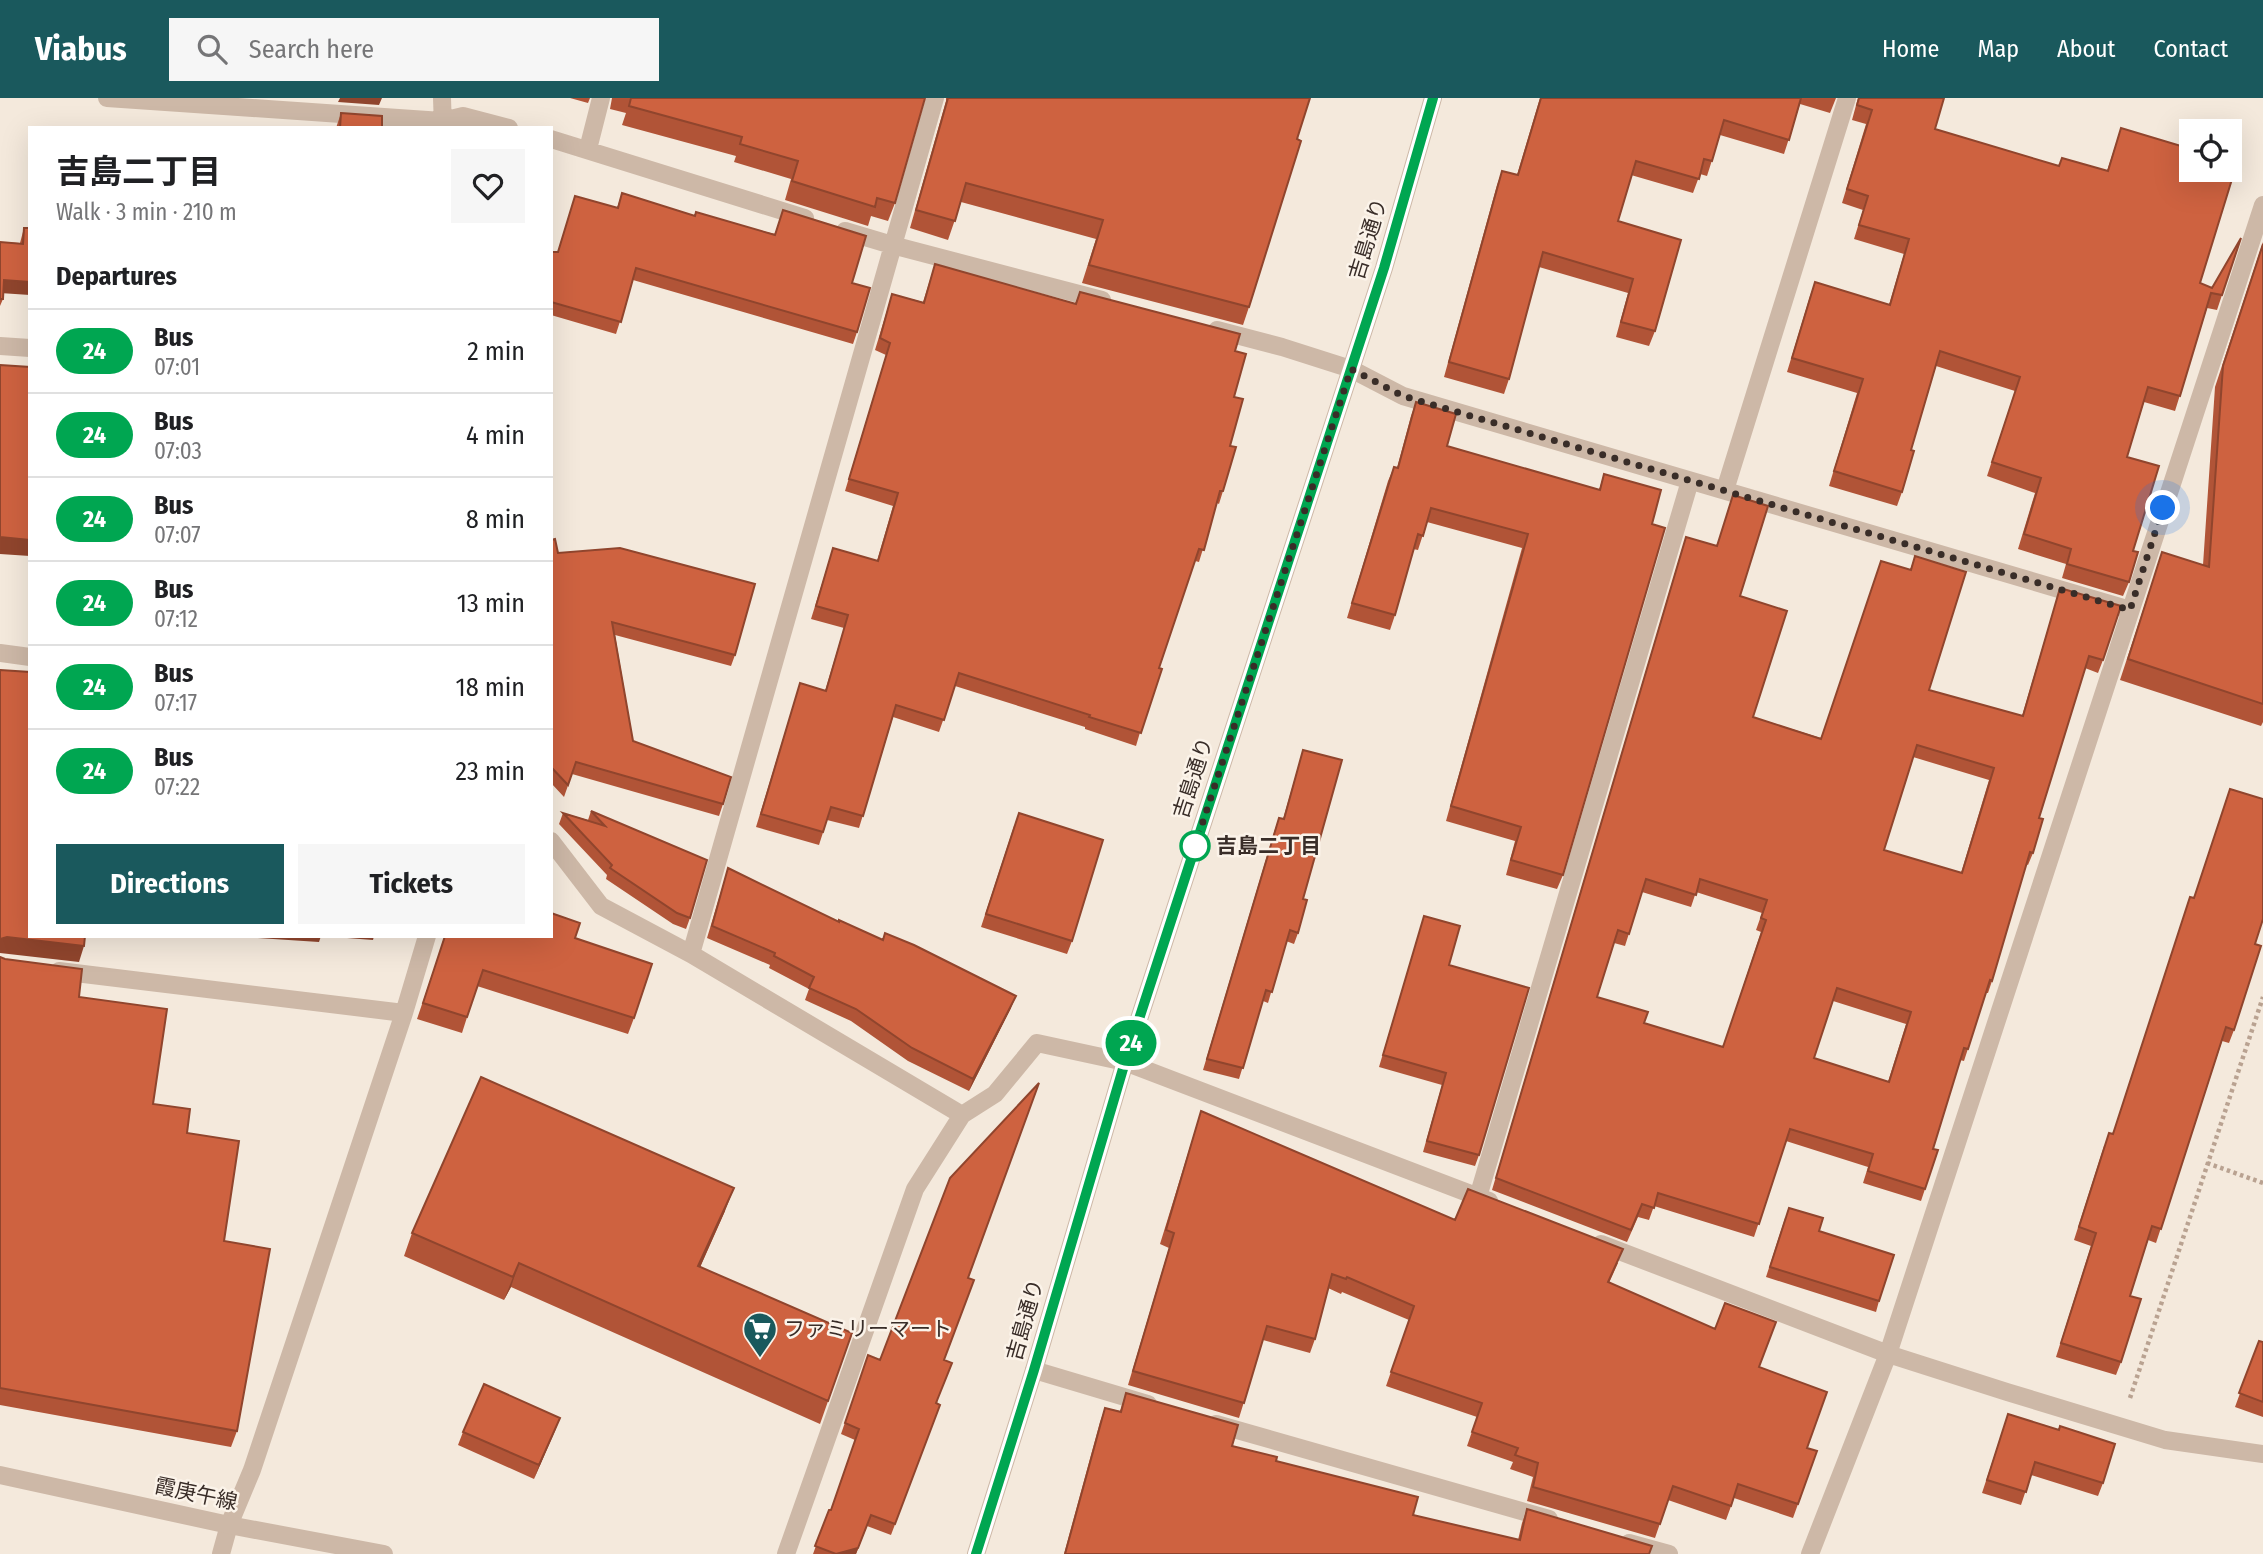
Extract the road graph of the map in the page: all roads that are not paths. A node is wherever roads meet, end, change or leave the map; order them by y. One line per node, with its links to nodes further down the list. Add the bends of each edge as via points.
1 (107, 98): 7 (street)
2 (442, 98): 7 (street)
3 (601, 98): 10 (street)
4 (935, 98): 12 (street)
5 (1433, 98): 17 (street, 吉島通り)
6 (1847, 98): 19 (street)
7 (443, 124): 8 (street, via 463,116)
8 (501, 126)
9 (553, 140): 10 (street)
10 (588, 149): 12 (street)
11 (2263, 205): 20 (street)
12 (892, 245): 13 (street); 25 (street)
13 (1121, 305)
14 (1201, 326): 17 (street)
15 (0, 346): 16 (street)
16 (28, 348)
17 (1351, 369): 18 (street, via 1403,396); 28 (street, 吉島通り)
18 (1690, 481): 19 (street); 30 (street)
19 (1725, 490): 20 (street)
20 (2130, 610): 33 (street)
21 (0, 653): 22 (street)
22 (28, 657)
23 (553, 844): 25 (street, via 601,906)
24 (426, 938): 27 (street)
25 (691, 954): 29 (street)
26 (40, 969): 27 (street)
27 (404, 1013): 40 (street, via 252,1470)
28 (1125, 1062): 29 (street, via 1037,1043 995,1094); 30 (street); 34 (street, 吉島通り)
29 (962, 1115): 44 (street, via 915,1189)
30 (1478, 1197): 31 (street)
31 (1504, 1207)
32 (1580, 1236): 33 (street)
33 (1888, 1353): 37 (street, via 2165,1440); 47 (street)
34 (1034, 1370): 35 (street); 45 (street, 吉島通り)
35 (1165, 1409)
36 (1205, 1421): 39 (street)
37 (2263, 1454)
38 (0, 1475): 40 (street, 霞庚午線)
39 (1563, 1524)
40 (229, 1525): 42 (street); 43 (street, 霞庚午線)
41 (1616, 1539): 46 (street)
42 (221, 1554)
43 (384, 1554)
44 (786, 1554)
45 (976, 1554)
46 (1669, 1554)
47 (1810, 1554)

